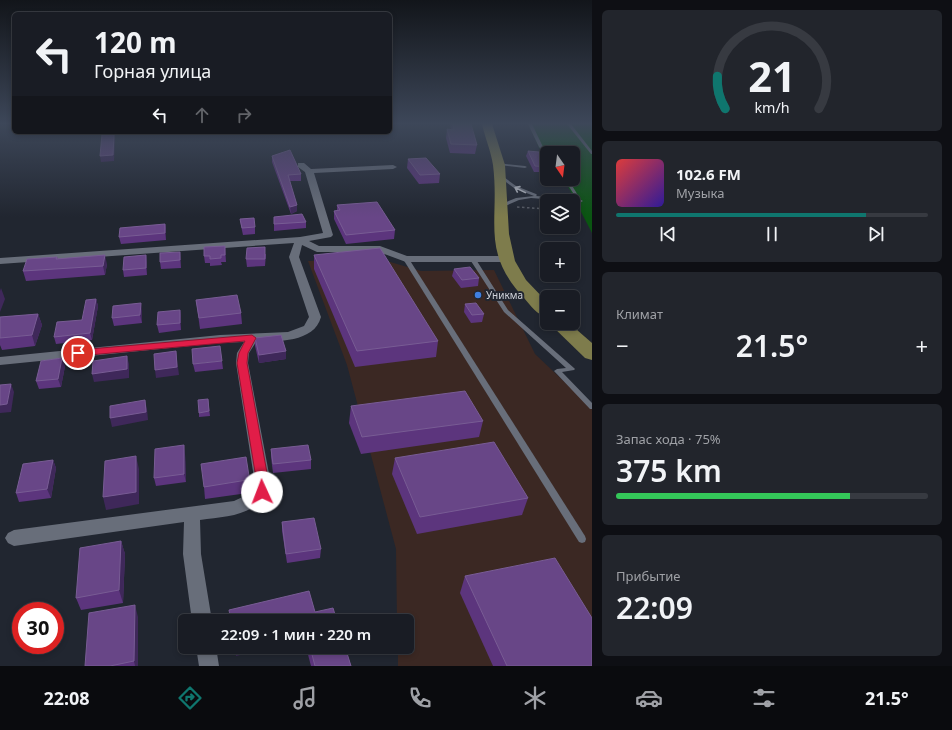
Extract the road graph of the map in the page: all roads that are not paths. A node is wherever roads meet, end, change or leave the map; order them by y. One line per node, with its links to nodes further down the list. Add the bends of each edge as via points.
1 (495, 155): 5 (main road)
2 (301, 165): 6 (street)
3 (393, 167): 6 (street)
4 (525, 167): 5 (lane)
5 (499, 170): 7 (lane, one-way to 5, via 523,192); 9 (main road)
6 (310, 172): 10 (street, via 328,234)
7 (540, 196)
8 (540, 197): 9 (lane, via 525,198)
9 (508, 206): 13 (main road, via 501,232)
10 (300, 240): 12 (street, via 317,249 380,249); 14 (street); 17 (street, via 294,250 294,257 315,317 314,324 297,334)
11 (472, 258): 12 (street); 13 (street); 20 (lane, via 506,311 572,369 557,371)
12 (406, 259): 23 (lane)
13 (507, 259): 15 (main road, via 512,273 522,287)
14 (0, 261)
15 (540, 305)
16 (566, 330): 18 (main road)
17 (252, 338): 19 (street); 21 (street, via 242,363 263,484 262,492 243,506)
18 (592, 354)
19 (0, 361)
20 (592, 407)
21 (192, 514): 22 (street); 24 (street, via 192,554)
22 (14, 538)
23 (582, 539)
24 (201, 614)
25 (207, 654): 26 (street)
26 (209, 666)

